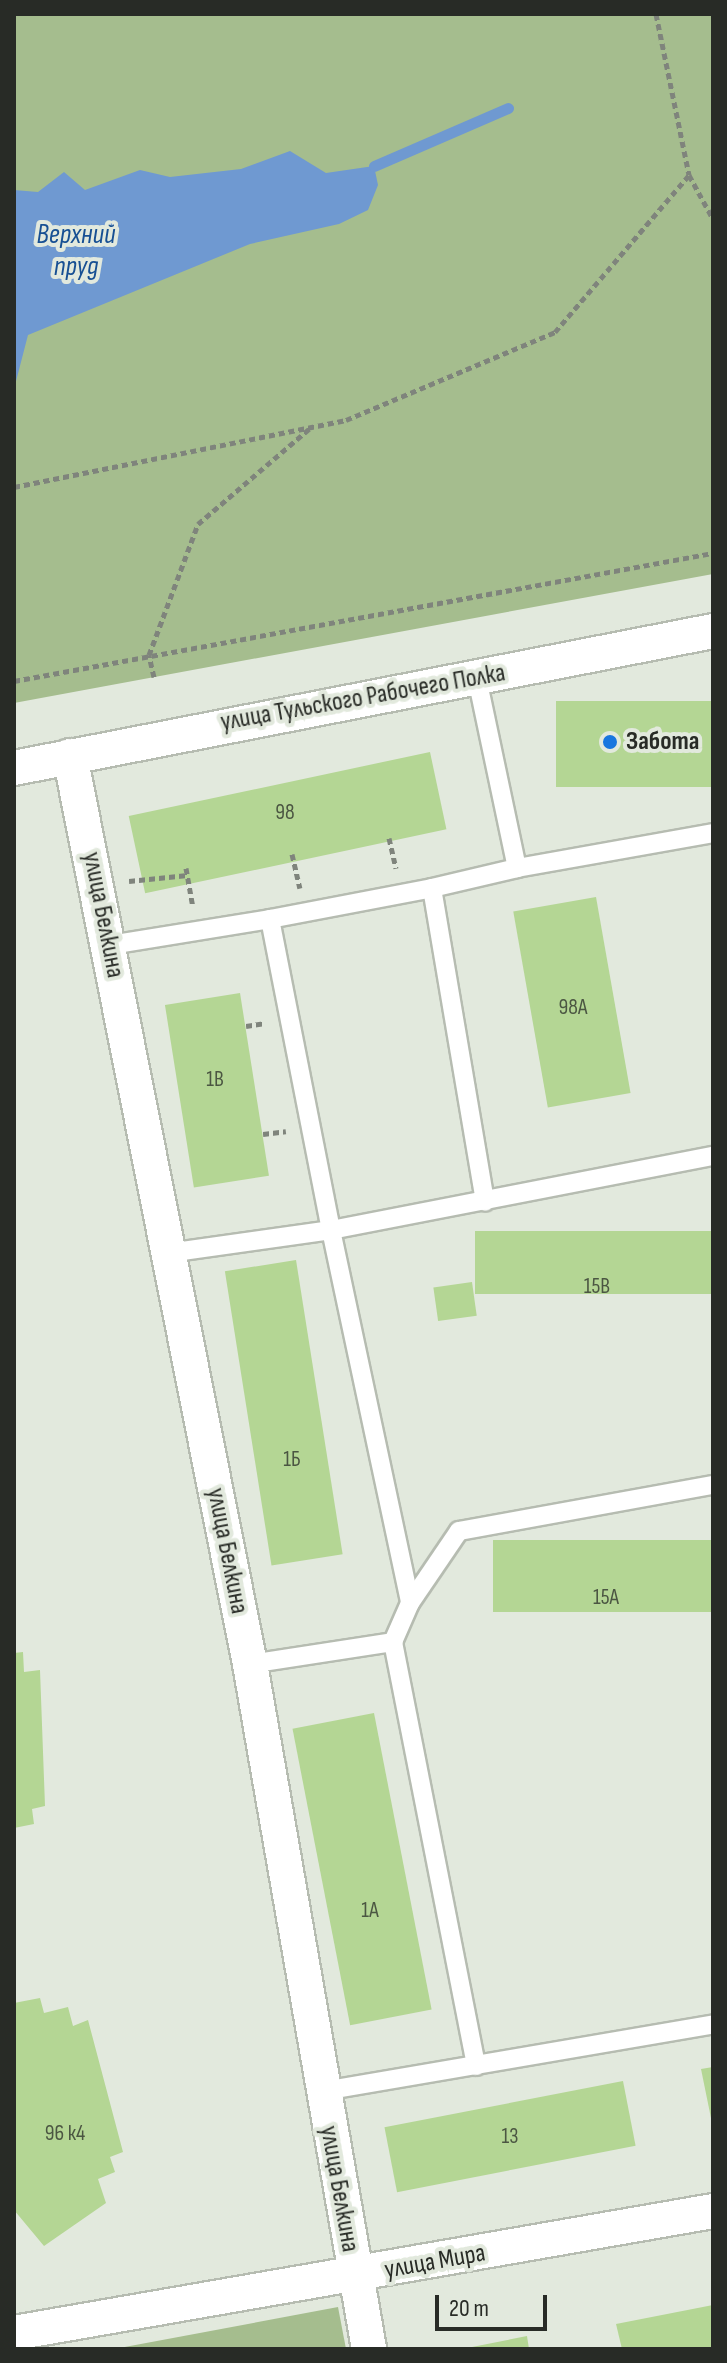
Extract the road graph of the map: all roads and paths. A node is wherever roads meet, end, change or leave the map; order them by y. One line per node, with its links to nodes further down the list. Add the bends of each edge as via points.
1 (656, 14): 2 (path)
2 (689, 175): 3 (path); 4 (path, via 555,332 346,420)
3 (713, 219)
4 (312, 427): 5 (path); 8 (path, via 198,524)
5 (14, 487)
6 (713, 553): 8 (path)
7 (713, 631): 10 (street, улица Тульского Рабочего Полка)
8 (149, 655): 9 (path); 11 (path)
9 (154, 677)
10 (477, 679): 12 (street, улица Тульского Рабочего Полка); 15 (lane)
11 (14, 681)
12 (70, 756): 13 (street, улица Тульского Рабочего Полка); 20 (street, улица Белкина)
13 (14, 768)
14 (713, 833): 15 (lane)
15 (517, 868): 17 (lane)
16 (129, 881): 19 (path, via 187,871)
17 (432, 888): 18 (lane); 22 (lane)
18 (270, 919): 19 (lane); 23 (lane)
19 (197, 930): 20 (lane)
20 (110, 945): 24 (street, улица Белкина)
21 (713, 1156): 22 (lane)
22 (485, 1202): 23 (lane)
23 (331, 1230): 24 (lane); 26 (lane)
24 (168, 1253): 28 (street, улица Белкина)
25 (713, 1485): 26 (lane, via 459,1531)
26 (410, 1603): 27 (lane)
27 (393, 1642): 28 (lane); 30 (lane)
28 (250, 1664): 31 (street, улица Белкина)
29 (713, 2024): 30 (lane)
30 (476, 2066): 31 (lane)
31 (323, 2091): 33 (street, улица Белкина)
32 (713, 2211): 33 (street, улица Мира)
33 (354, 2277): 34 (street, улица Мира); 35 (street, улица Белкина)
34 (14, 2333)
35 (369, 2349)

